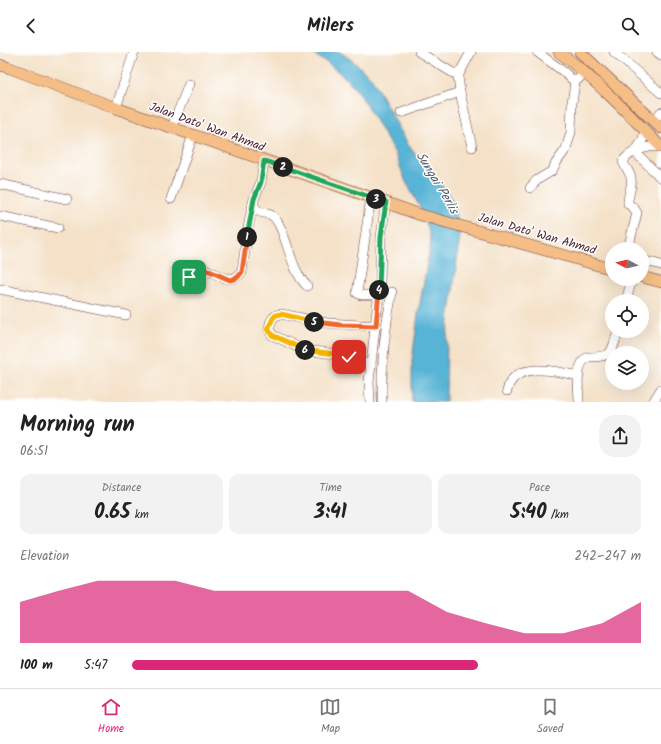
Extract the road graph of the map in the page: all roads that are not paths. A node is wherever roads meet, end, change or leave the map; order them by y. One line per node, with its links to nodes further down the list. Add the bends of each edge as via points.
1 (134, 52): 17 (street)
2 (419, 52): 11 (street, via 454,74)
3 (471, 52): 11 (street)
4 (537, 52): 13 (street)
5 (559, 52): 12 (main road)
6 (580, 52): 19 (main road)
7 (614, 52): 16 (street)
8 (657, 52): 9 (street)
9 (661, 55)
10 (1, 64): 17 (main road, Jalan Dato' Wan Ahmad)
11 (459, 73): 15 (street)
12 (585, 73): 13 (street); 21 (main road)
13 (575, 82): 29 (street, via 571,132 566,149 552,171 537,180)
14 (189, 84): 20 (street)
15 (460, 92): 18 (street); 24 (street)
16 (661, 93)
17 (116, 108): 20 (main road, Jalan Dato' Wan Ahmad)
18 (401, 113)
19 (659, 120)
20 (172, 127): 22 (main road, Jalan Dato' Wan Ahmad)
21 (645, 130): 23 (main road); 25 (street)
22 (193, 135): 26 (main road, Jalan Dato' Wan Ahmad); 32 (street)
23 (661, 146): 25 (street, via 650,146)
24 (472, 147)
25 (635, 152): 27 (street); 37 (street, via 623,161 631,179 628,204 637,213)
26 (264, 161): 30 (main road, Jalan Dato' Wan Ahmad); 34 (street, via 261,182)
27 (661, 178)
28 (0, 184): 31 (street)
29 (530, 188)
30 (371, 197): 33 (main road, Jalan Dato' Wan Ahmad); 47 (street, via 357,293)
31 (67, 199)
32 (171, 199)
33 (386, 202): 40 (main road, Jalan Dato' Wan Ahmad, via 421,215); 47 (street)
34 (253, 204): 43 (street, via 242,272 237,278 230,280 207,270 194,269); 44 (street, via 256,211 270,214 277,222 294,264)
35 (0, 216): 36 (street)
36 (58, 228)
37 (630, 242)
38 (649, 262): 39 (street)
39 (661, 265)
40 (605, 266)
41 (649, 279): 42 (main road)
42 (661, 282)
43 (184, 286)
44 (307, 286)
45 (0, 289): 48 (street)
46 (392, 292): 56 (street, via 387,318)
47 (378, 295): 49 (street)
48 (126, 315)
49 (376, 326): 51 (street); 51 (street, via 327,324 281,314 273,318 268,329 272,335 304,350 343,355)
50 (616, 338): 52 (street, via 610,354 605,357 586,358 581,362)
51 (371, 365): 55 (street)
52 (579, 376): 54 (street, via 553,370 521,372 510,381); 57 (street)
53 (661, 389): 58 (street)
54 (507, 391)
55 (370, 402)
56 (382, 402)
57 (579, 402)
58 (653, 402)

